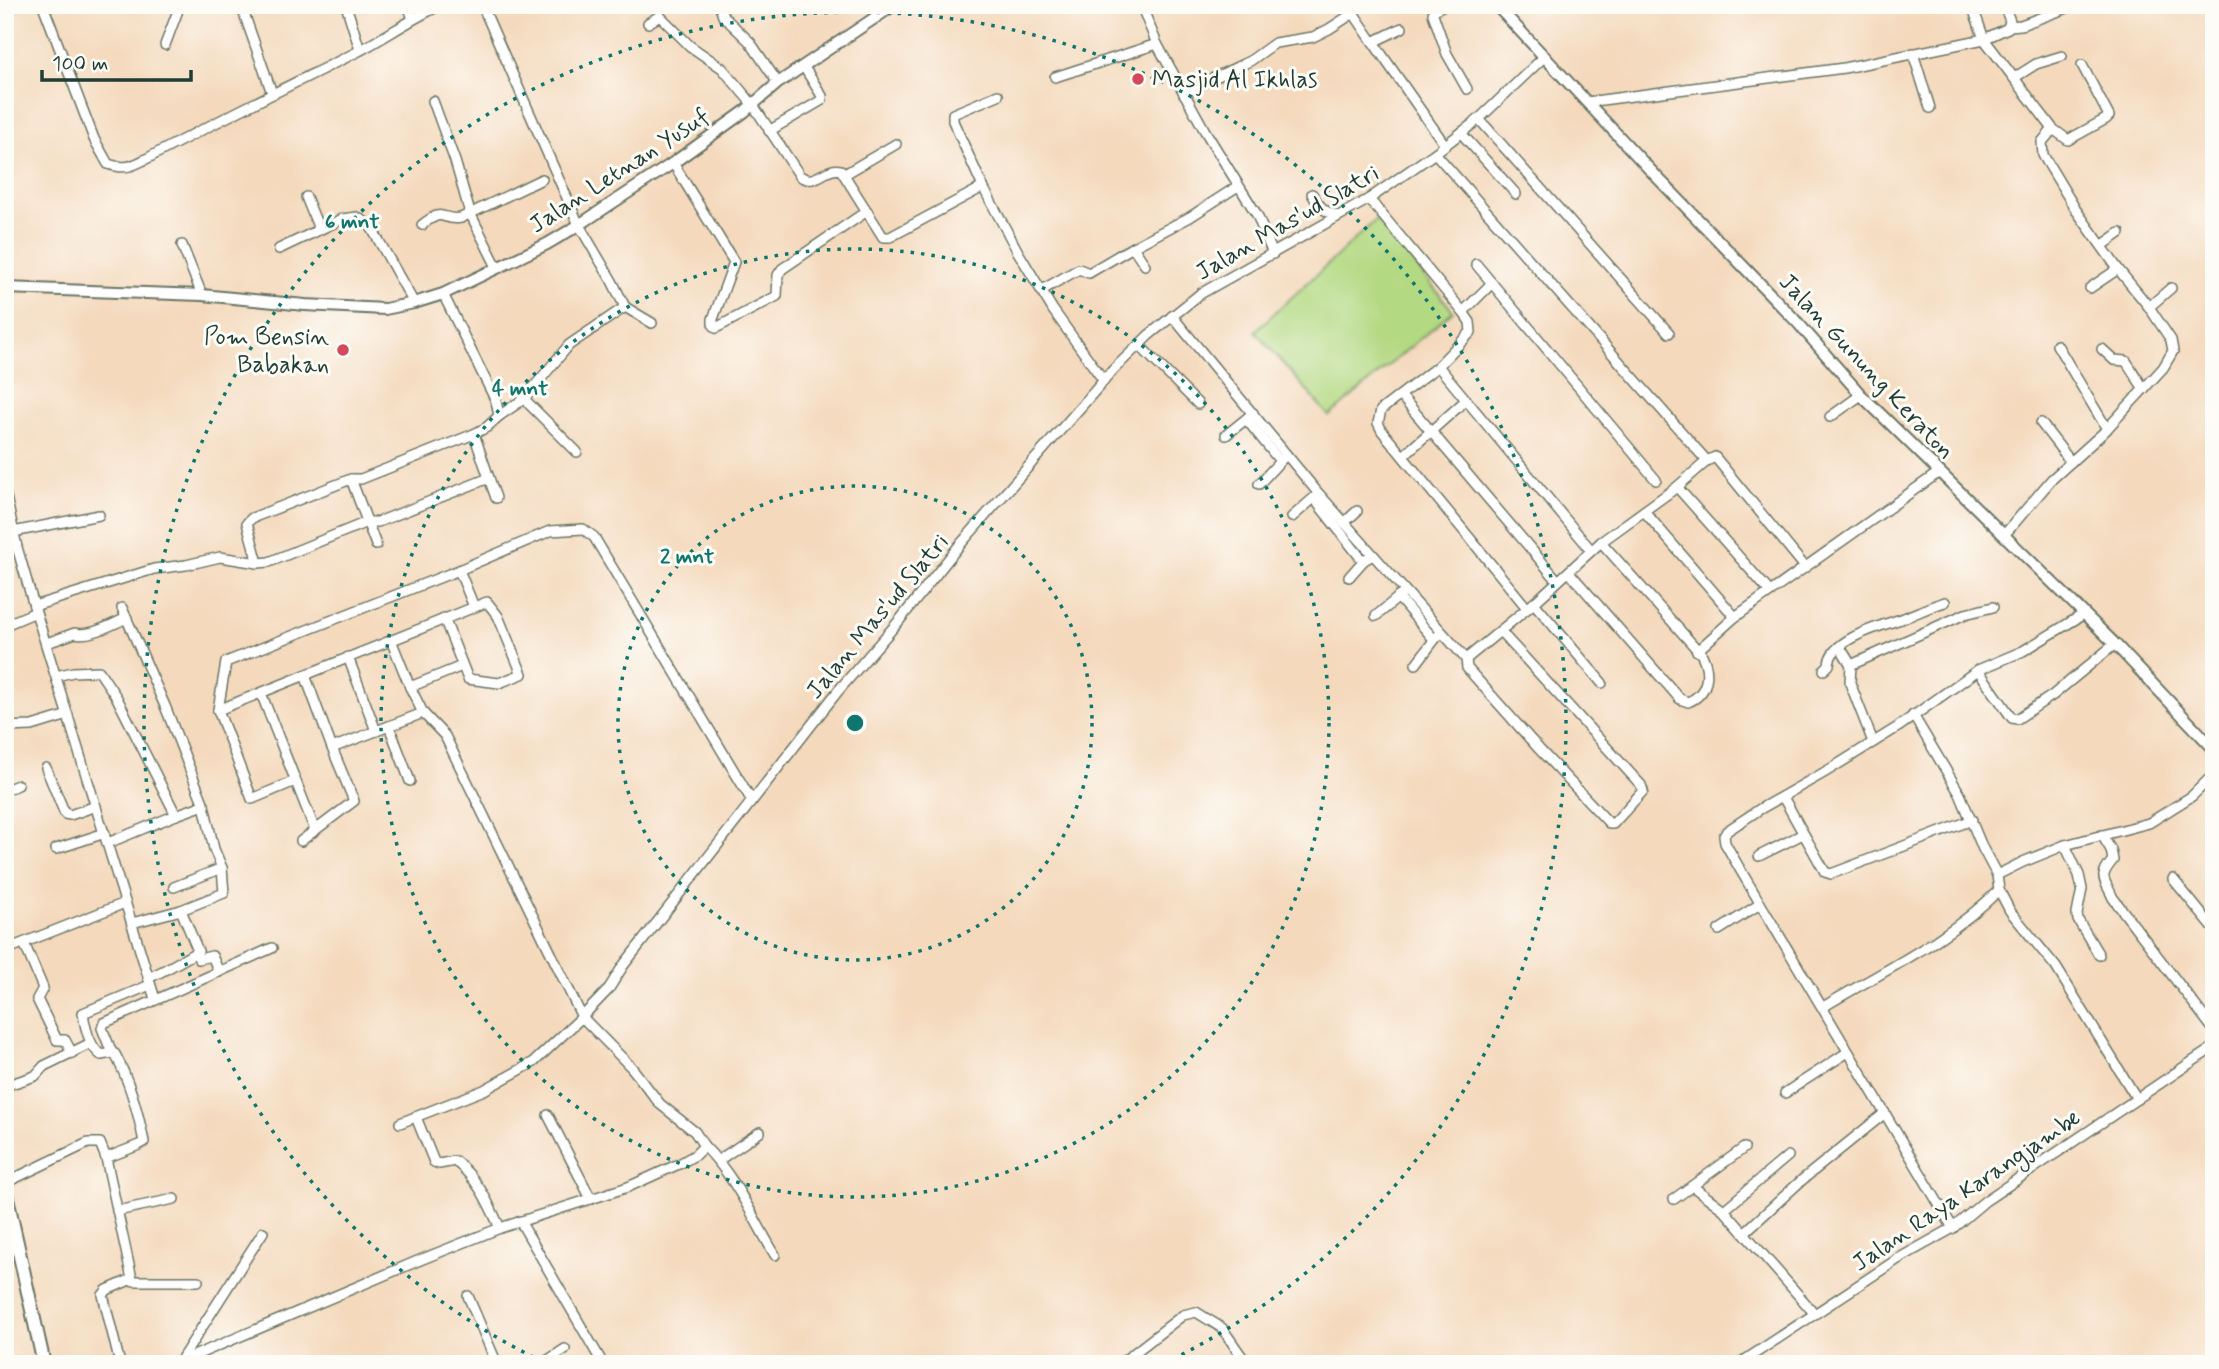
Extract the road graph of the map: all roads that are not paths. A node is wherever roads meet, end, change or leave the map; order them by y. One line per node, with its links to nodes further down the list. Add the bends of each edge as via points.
1 (43, 5): 35 (street, via 108,164 132,166)
2 (180, 5): 24 (street)
3 (241, 5): 35 (street)
4 (346, 5): 25 (street)
5 (408, 5): 17 (street)
6 (441, 5): 17 (street)
7 (482, 5): 62 (street)
8 (724, 5): 33 (street, via 723,16 750,42)
9 (894, 5): 30 (street, Jalan Letnan Yusuf)
10 (1141, 5): 23 (street)
11 (1444, 5): 34 (street, via 1433,14 1447,54)
12 (1496, 5): 27 (street, Jalan Gunung Keraton)
13 (1972, 5): 21 (street)
14 (2004, 5): 19 (street)
15 (2067, 8): 19 (street)
16 (1350, 9): 22 (street); 36 (street, via 1329,30 1275,43)
17 (413, 19): 25 (street)
18 (648, 23): 40 (street, via 662,17 690,46 722,68)
19 (2009, 26): 21 (street)
20 (1402, 28): 22 (street)
21 (1984, 38): 26 (street); 32 (street)
22 (1373, 42): 47 (street)
23 (1157, 44): 31 (street); 36 (street)
24 (165, 45)
25 (360, 50): 35 (street)
26 (1913, 53): 39 (street, via 1844,68); 41 (street)
27 (1545, 56): 39 (street, Jalan Gunung Keraton); 42 (street, Jalan Mas'ud Slatri)
28 (2062, 56): 32 (street, via 2036,64)
29 (2082, 65): 43 (street, via 2109,116 2068,140)
30 (804, 67): 33 (street, Jalan Letnan Yusuf); 44 (street, via 822,100)
31 (1055, 76)
32 (2014, 78): 43 (street)
33 (779, 83): 40 (street, Jalan Letnan Yusuf)
34 (1467, 89)
35 (272, 93)
36 (1184, 94): 52 (street)
37 (998, 95): 53 (street, via 953,114)
38 (433, 101): 59 (street)
39 (1587, 102): 94 (street, Jalan Gunung Keraton)
40 (753, 105): 44 (street); 49 (street, Jalan Letnan Yusuf)
41 (1930, 108)
42 (1479, 119): 45 (street, Jalan Mas'ud Slatri); 87 (street)
43 (2053, 129): 66 (street, via 2042,142 2043,155)
44 (769, 131): 50 (street, via 803,178 814,179 836,168)
45 (1461, 133): 47 (street, Jalan Mas'ud Slatri); 55 (street)
46 (896, 144): 50 (street)
47 (1445, 145): 48 (street, Jalan Mas'ud Slatri)
48 (1435, 153): 57 (street, Jalan Mas'ud Slatri); 110 (street)
49 (673, 163): 58 (street, via 734,264 713,319 716,328 777,296 782,269); 62 (street, Jalan Letnan Yusuf)
50 (845, 174): 58 (street)
51 (542, 179): 59 (street)
52 (1238, 186): 67 (street); 69 (street, via 1257,215)
53 (983, 187): 58 (street, via 890,237 883,237); 78 (street)
54 (1312, 194): 60 (street, via 1321,209)
55 (1516, 194)
56 (306, 197): 63 (street)
57 (1368, 199): 60 (street, Jalan Mas'ud Slatri); 84 (street)
58 (867, 211)
59 (470, 213): 61 (street, via 455,220 442,214); 72 (street)
60 (1338, 216): 69 (street, Jalan Mas'ud Slatri)
61 (422, 225)
62 (579, 225): 72 (street, Jalan Letnan Yusuf); 82 (street)
63 (319, 229): 68 (street); 81 (street, via 352,216 370,225)
64 (2120, 233): 66 (street)
65 (182, 245): 80 (street)
66 (2103, 245): 73 (street)
67 (1133, 247): 71 (street); 78 (street, via 1090,273 1079,269)
68 (279, 249)
69 (1273, 254): 85 (street, Jalan Mas'ud Slatri, via 1200,294)
70 (1476, 264): 74 (street)
71 (1145, 265)
72 (497, 267): 79 (street, Jalan Letnan Yusuf)
73 (2118, 269): 76 (street); 83 (street)
74 (1492, 283): 84 (street); 115 (street)
75 (5, 288): 80 (street, Jalan Letnan Yusuf)
76 (2090, 288)
77 (2171, 288): 83 (street)
78 (1042, 290): 92 (street)
79 (443, 294): 81 (street, Jalan Letnan Yusuf); 99 (street, via 496,401)
80 (202, 295): 81 (street, Jalan Letnan Yusuf, via 385,309)
81 (414, 303)
82 (625, 307): 86 (street); 96 (street, via 569,345)
83 (2149, 307): 93 (street, via 2171,340 2173,351)
84 (1463, 312): 91 (street, via 1471,332)
85 (1172, 316): 88 (street, Jalan Mas'ud Slatri); 100 (street)
86 (652, 323)
87 (1669, 333)
88 (1139, 345): 92 (street, Jalan Mas'ud Slatri); 98 (street)
89 (2057, 345): 103 (street)
90 (2102, 349): 93 (street, via 2112,359 2126,360)
91 (1438, 366): 95 (street); 97 (street)
92 (1104, 381): 189 (street, Jalan Mas'ud Slatri, via 958,547)
93 (2144, 389): 103 (street)
94 (1861, 395): 101 (street); 112 (street, Jalan Gunung Keraton)
95 (1401, 396): 104 (street); 108 (street, via 1381,410 1378,423)
96 (524, 400): 99 (street); 107 (street)
97 (1466, 400): 104 (street); 131 (street)
98 (1198, 404)
99 (499, 416): 105 (street)
100 (1250, 416): 106 (street); 109 (street)
101 (1830, 417)
102 (2041, 423): 111 (street)
103 (2107, 429): 111 (street)
104 (1431, 431): 108 (street); 138 (street)
105 (474, 434): 113 (street, via 362,479); 114 (street)
106 (1226, 435)
107 (577, 452)
108 (1403, 456): 142 (street)
109 (1284, 457): 116 (street); 119 (street)
110 (1707, 461): 117 (street); 134 (street, via 1715,457)
111 (2071, 462): 128 (street)
112 (1938, 473): 128 (street, Jalan Gunung Keraton); 134 (street)
113 (351, 478): 125 (street); 133 (street, via 250,519 247,523)
114 (489, 478): 120 (street); 125 (street, via 378,522)
115 (1656, 480)
116 (1259, 484)
117 (1677, 487): 122 (street); 139 (street)
118 (5, 492): 127 (street)
119 (1317, 496): 124 (street); 126 (street); 132 (street, via 1323,511)
120 (496, 498)
121 (1357, 511): 126 (street)
122 (1644, 511): 129 (street); 149 (street)
123 (99, 515): 127 (street)
124 (1292, 517)
125 (367, 522): 130 (street); 133 (street, via 274,561)
126 (1345, 523): 132 (street)
127 (13, 532): 146 (street)
128 (2004, 534): 147 (street, Jalan Gunung Keraton)
129 (1601, 542): 131 (street); 159 (street)
130 (376, 545)
131 (1591, 550): 136 (street)
132 (1368, 558): 137 (street); 140 (street)
133 (258, 563): 146 (street, via 220,557 154,569)
134 (1805, 567): 139 (street)
135 (459, 570): 143 (street); 172 (street, via 226,662); 189 (street, via 550,531 583,529 594,537)
136 (1569, 572): 138 (street); 159 (street, via 1685,702 1699,696 1707,680 1704,660)
137 (1349, 577)
138 (1558, 581): 142 (street)
139 (1770, 592): 149 (street)
140 (1401, 594): 148 (street); 154 (street)
141 (1945, 602): 158 (street, via 1860,633)
142 (1531, 606): 153 (street); 169 (street)
143 (474, 607): 151 (street); 163 (street, via 486,602 498,616 522,674 499,683 468,679)
144 (1993, 607): 164 (street, via 1965,614)
145 (122, 608): 150 (street)
146 (35, 609): 152 (street); 156 (street)
147 (2084, 614): 157 (street, Jalan Gunung Keraton); 166 (street, via 2023,651)
148 (1376, 616)
149 (1735, 617): 159 (street)
150 (127, 618): 156 (street); 190 (street)
151 (444, 618): 155 (street); 163 (street)
152 (5, 625)
153 (1501, 632): 161 (street); 161 (street, via 1641,785 1643,791 1613,824 1539,749 1467,668)
154 (1438, 636): 161 (street); 162 (street)
155 (391, 640): 160 (street); 170 (street)
156 (47, 643): 167 (street)
157 (2115, 644): 166 (street, via 2017,719); 181 (street, Jalan Gunung Keraton)
158 (1840, 648): 164 (street); 165 (street)
159 (1697, 651)
160 (348, 657): 168 (street); 178 (street)
161 (1465, 659)
162 (1416, 664)
163 (462, 666): 170 (street)
164 (1851, 666): 179 (street, via 1850,683)
165 (1824, 670)
166 (1978, 670): 175 (street)
167 (56, 676): 174 (street); 192 (street, via 99,671)
168 (304, 676): 171 (street); 180 (street)
169 (1602, 683)
170 (410, 687): 173 (street)
171 (261, 693): 172 (street); 184 (street)
172 (218, 710): 184 (street, via 252,799)
173 (423, 713): 176 (street); 222 (street, via 445,736)
174 (68, 715): 177 (street, via 33,726); 191 (street)
175 (1913, 715): 179 (street); 193 (street)
176 (389, 726): 178 (street); 185 (street)
177 (5, 727)
178 (376, 731): 180 (street)
179 (1872, 742): 188 (street)
180 (332, 748): 194 (street, via 354,801)
181 (2214, 749)
182 (46, 768): 191 (street, via 65,814)
183 (2214, 774): 196 (street, via 2192,796 2149,823)
184 (295, 781): 194 (street)
185 (410, 781)
186 (18, 785): 187 (street)
187 (5, 790)
188 (1783, 797): 195 (street); 208 (street, via 1724,836)
189 (752, 801): 222 (street, Jalan Mas'ud Slatri, via 608,990)
190 (204, 805): 192 (street); 202 (street)
191 (96, 806): 197 (street)
192 (176, 815): 197 (street)
193 (1972, 820): 195 (street, via 1831,874 1825,872); 203 (street)
194 (315, 830): 198 (street)
195 (1803, 834): 201 (street)
196 (2102, 835): 199 (street); 223 (street, via 2113,860 2103,876 2113,898)
197 (106, 838): 200 (street); 207 (street)
198 (300, 841)
199 (2065, 845): 203 (street); 217 (street, via 2082,889 2078,920)
200 (56, 849)
201 (1759, 856)
202 (222, 868): 205 (street); 209 (street, via 223,895)
203 (1997, 875): 206 (street)
204 (2173, 879): 211 (street)
205 (174, 887)
206 (1999, 890): 221 (street, via 1957,927); 231 (street, via 2010,911 2056,967)
207 (125, 903): 210 (street); 213 (street)
208 (1760, 904): 212 (street); 221 (street)
209 (181, 910): 210 (street); 216 (street, via 198,948)
210 (132, 923): 219 (street)
211 (2214, 929)
212 (1719, 930)
213 (24, 943): 215 (street); 227 (street, via 43,988 37,999 57,1040 65,1040)
214 (272, 948): 218 (street)
215 (5, 950)
216 (196, 953): 218 (street, via 199,959 212,956); 219 (street)
217 (2099, 955)
218 (219, 972): 220 (street)
219 (149, 981): 220 (street); 224 (street, via 84,1011)
220 (155, 999): 228 (street, via 104,1023 102,1028)
221 (1823, 1007): 226 (street)
222 (582, 1017): 234 (street, Jalan Mas'ud Slatri, via 534,1062 484,1090); 237 (street)
223 (2214, 1030)
224 (91, 1043): 227 (street); 228 (street, via 99,1055)
225 (2214, 1047): 231 (street, Jalan Raya Karangjambe)
226 (1848, 1052): 230 (street); 232 (street)
227 (72, 1053): 229 (street, via 44,1066 35,1076)
228 (118, 1061): 240 (street, via 138,1111 144,1142)
229 (5, 1086)
230 (1785, 1093)
231 (2137, 1100): 252 (street, Jalan Raya Karangjambe, via 1985,1201)
232 (1885, 1113): 252 (street); 253 (street)
233 (548, 1115): 246 (street)
234 (416, 1117): 235 (street, Jalan Mas'ud Slatri); 251 (street, via 434,1162 455,1161 462,1166 484,1191)
235 (400, 1123)
236 (760, 1132): 241 (street)
237 (704, 1146): 241 (street); 246 (street, via 681,1163)
238 (1744, 1148): 243 (street)
239 (1788, 1156): 248 (street)
240 (106, 1158): 242 (street, via 100,1143 88,1143); 249 (street)
241 (719, 1160): 255 (street)
242 (5, 1183)
243 (1692, 1186): 247 (street); 248 (street)
244 (5, 1189): 262 (main road)
245 (174, 1199): 249 (street)
246 (591, 1199): 250 (street)
247 (1674, 1199)
248 (1724, 1210): 253 (street)
249 (117, 1211): 256 (street)
250 (520, 1221): 251 (street); 266 (street)
251 (500, 1228): 261 (street)
252 (1953, 1228): 259 (street, Jalan Raya Karangjambe)
253 (1745, 1232): 259 (street)
254 (263, 1233): 261 (street)
255 (775, 1255)
256 (132, 1279): 257 (street); 263 (street, via 103,1296)
257 (198, 1281)
258 (468, 1296): 264 (street)
259 (1814, 1313): 269 (street, Jalan Raya Karangjambe)
260 (565, 1349): 265 (street)
261 (177, 1363)
262 (44, 1364)
263 (120, 1364)
264 (498, 1364)
265 (542, 1364)
266 (603, 1364)
267 (1121, 1364): 268 (street, via 1183,1315 1196,1312 1222,1328)
268 (1247, 1364)
269 (1739, 1364)

